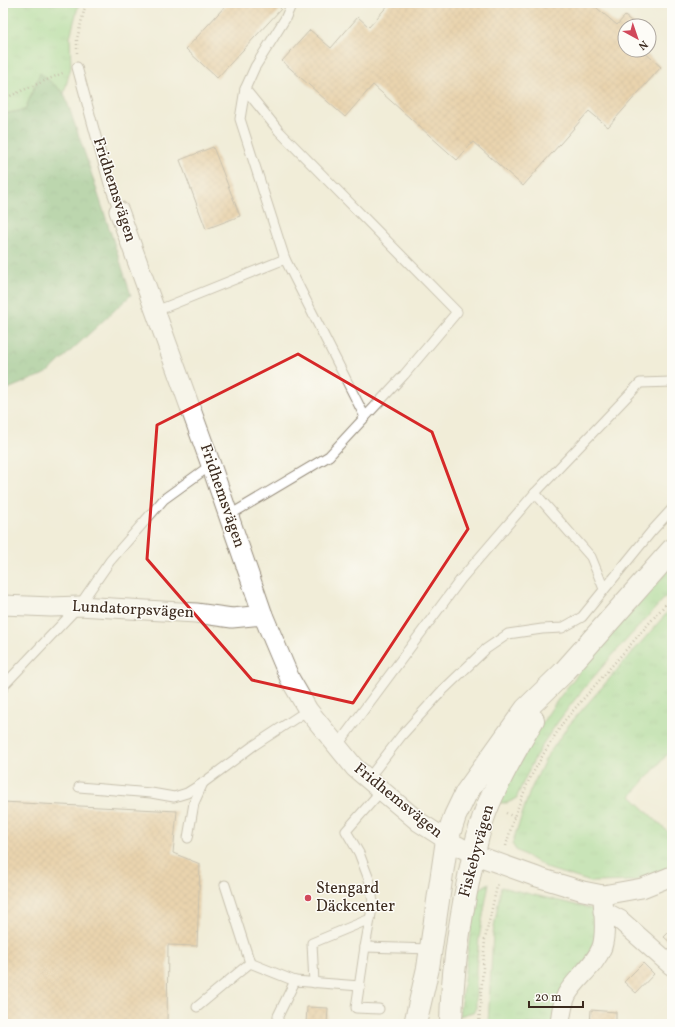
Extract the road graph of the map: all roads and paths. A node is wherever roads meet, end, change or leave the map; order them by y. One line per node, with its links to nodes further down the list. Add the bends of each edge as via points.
1 (86, 3): 3 (path, via 77,39)
2 (292, 3): 4 (lane, via 285,19 255,66)
3 (77, 67): 5 (path); 6 (lane, Fridhemsvägen, via 109,184)
4 (245, 89): 7 (lane, via 240,118); 10 (lane, via 279,131 457,312)
5 (3, 99)
6 (119, 211): 8 (street, Fridhemsvägen)
7 (285, 259): 8 (lane); 10 (lane)
8 (156, 311): 11 (street, Fridhemsvägen)
9 (672, 382): 12 (lane, via 640,383)
10 (365, 417): 14 (lane, via 329,456)
11 (211, 465): 14 (street, Fridhemsvägen); 19 (lane, via 164,499 110,561)
12 (535, 493): 16 (lane, via 591,557); 24 (lane, via 461,579)
13 (672, 509): 16 (lane)
14 (228, 516): 20 (street, Fridhemsvägen)
15 (672, 550): 21 (street, Fiskebyvägen)
16 (604, 589): 26 (lane, via 582,617 562,628 508,634 486,650 440,693 407,730)
17 (672, 597): 31 (path, via 564,721 529,780 514,818)
18 (3, 605): 19 (street, Lundatorpsvägen)
19 (79, 606): 20 (street, Lundatorpsvägen, via 196,613 232,618); 22 (lane)
20 (262, 615): 23 (street, Fridhemsvägen, via 290,679)
21 (563, 673): 29 (street, Fiskebyvägen, via 526,709 475,780 455,816); 30 (street, Fiskebyvägen, via 520,742 488,804)
22 (3, 688)
23 (308, 710): 24 (street, Fridhemsvägen); 25 (lane)
24 (337, 746): 26 (street, Fridhemsvägen, via 355,768)
25 (203, 783): 27 (lane, via 187,793 174,797); 28 (lane, via 194,803)
26 (375, 785): 29 (street, Fridhemsvägen, via 419,822); 35 (lane, via 346,831 370,882 373,903)
27 (79, 787)
28 (188, 838)
29 (447, 840): 30 (street, Fridhemsvägen); 37 (street, Fiskebyvägen)
30 (474, 854): 31 (street, Fridhemsvägen); 48 (street, Fiskebyvägen, via 460,921)
31 (502, 864): 34 (street, Fridhemsvägen, via 583,891); 50 (path, via 485,939)
32 (672, 876): 34 (street)
33 (225, 885): 38 (lane)
34 (603, 903): 39 (street); 51 (street, via 605,933 602,947 595,961 568,994 561,1010)
35 (370, 919): 36 (lane); 41 (lane, via 312,943)
36 (365, 947): 37 (lane); 42 (lane)
37 (429, 959): 46 (street, Fiskebyvägen); 47 (street, Fiskebyvägen)
38 (250, 963): 40 (lane); 43 (lane)
39 (672, 966)
40 (295, 981): 41 (lane); 45 (lane, via 278,1016)
41 (314, 983): 42 (lane)
42 (360, 986): 44 (lane, via 356,1008)
43 (197, 1007)
44 (379, 1009)
45 (278, 1024)
46 (414, 1024)
47 (430, 1024)
48 (451, 1024)
49 (472, 1024): 50 (path)
50 (479, 1024)
51 (560, 1024)

